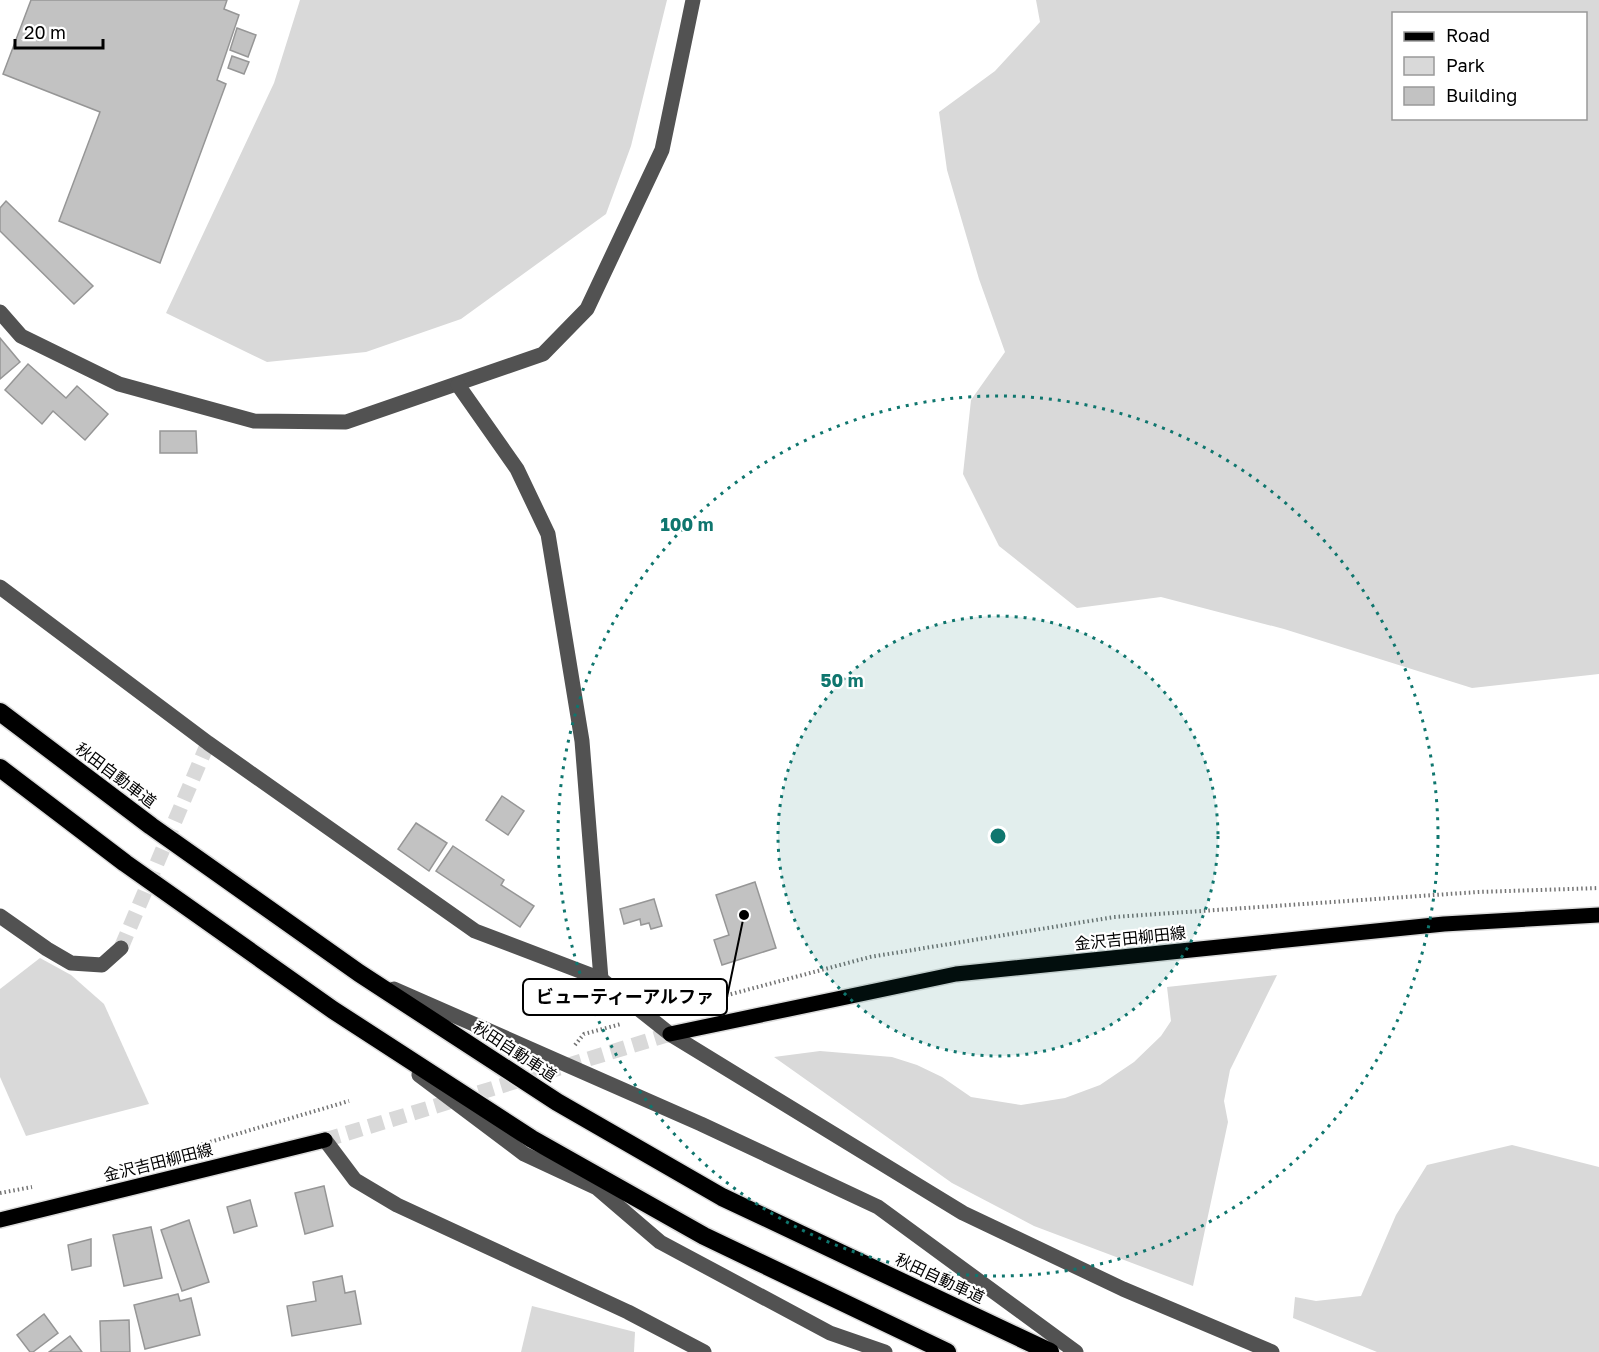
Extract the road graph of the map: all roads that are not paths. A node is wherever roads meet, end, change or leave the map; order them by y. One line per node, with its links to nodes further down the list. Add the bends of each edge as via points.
1 (693, 0): 3 (street, via 662,150 587,309 543,354)
2 (0, 312): 3 (street, via 21,336 119,384 254,421 346,422)
3 (458, 385): 11 (street, via 517,469 548,534 582,741)
4 (0, 587): 11 (street, via 208,743 475,931)
5 (0, 712): 10 (highway, 秋田自動車道, via 151,826)
6 (0, 768): 12 (highway, via 125,863)
7 (1599, 915): 13 (main road, 金沢吉田柳田線, via 1444,924 956,974)
8 (0, 916): 9 (street, via 71,963 102,966)
9 (121, 948)
10 (359, 973): 19 (highway, 秋田自動車道, via 558,1102 722,1197); 20 (street, via 701,1124 878,1208)
11 (601, 979): 13 (street)
12 (333, 1010): 17 (street, via 524,1154 597,1188 660,1242 830,1333); 18 (highway, via 532,1139 704,1236)
13 (670, 1034): 21 (street, via 963,1213 1123,1289)
14 (325, 1140): 15 (main road, 金沢吉田柳田線); 16 (street, via 355,1180 398,1205 628,1312)
15 (0, 1220)
16 (704, 1352)
17 (885, 1352)
18 (947, 1352)
19 (1050, 1352)
20 (1076, 1352)
21 (1272, 1352)

